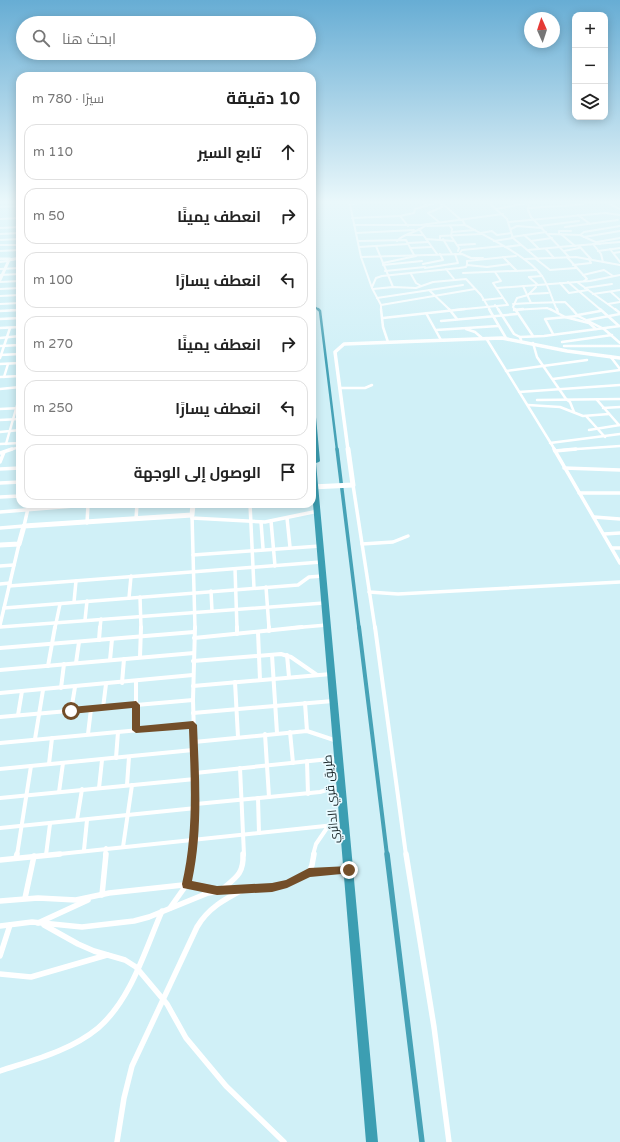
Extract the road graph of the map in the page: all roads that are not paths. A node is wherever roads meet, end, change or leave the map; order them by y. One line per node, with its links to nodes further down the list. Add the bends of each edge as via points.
1 (360, 253): 18 (street)
2 (460, 253): 21 (street)
3 (513, 253): 17 (street)
4 (531, 253): 25 (street)
5 (550, 253): 23 (street)
6 (566, 253): 20 (street)
7 (585, 253): 26 (street)
8 (599, 253): 31 (street)
9 (614, 253): 32 (street)
10 (437, 254): 11 (street); 15 (street)
11 (440, 254): 12 (street); 30 (street, via 443,260)
12 (452, 254): 13 (street)
13 (455, 254): 44 (street, via 458,263)
14 (414, 255): 15 (street); 16 (street)
15 (419, 255): 30 (street); 33 (street)
16 (380, 256): 18 (street); 33 (street)
17 (517, 256): 19 (street); 22 (street)
18 (361, 257): 76 (street)
19 (504, 257): 21 (street); 34 (street)
20 (568, 257): 23 (street); 26 (street); 35 (street)
21 (483, 258): 28 (street)
22 (521, 258): 25 (street); 46 (street)
23 (554, 258): 25 (street)
24 (16, 259): 27 (street)
25 (537, 259): 42 (street, via 550,270)
26 (590, 259): 31 (street); 35 (street, via 591,263)
27 (9, 260): 29 (street); 40 (street)
28 (474, 260): 36 (street, via 467,261); 37 (street)
29 (0, 261)
30 (422, 262): 33 (street); 44 (street)
31 (603, 262): 32 (street)
32 (620, 263)
33 (382, 264): 47 (street)
34 (510, 264): 38 (street); 48 (street)
35 (573, 264): 42 (street)
36 (467, 265): 37 (street); 45 (street)
37 (479, 265): 39 (street)
38 (495, 266): 39 (street); 50 (street)
39 (487, 267): 49 (street)
40 (5, 268): 41 (street); 43 (street); 54 (street)
41 (16, 268)
42 (576, 268): 55 (street)
43 (0, 269)
44 (426, 269): 45 (street); 47 (street); 53 (street)
45 (446, 269): 60 (street)
46 (537, 270): 48 (street); 58 (street)
47 (385, 271): 57 (street)
48 (517, 271): 50 (street)
49 (490, 272): 50 (street); 51 (street)
50 (496, 272): 78 (street, via 501,281 493,282)
51 (463, 273)
52 (16, 274): 54 (street)
53 (411, 274): 57 (street); 70 (street)
54 (1, 275): 62 (street)
55 (583, 275): 59 (street, via 604,270); 64 (street, via 587,279)
56 (620, 275): 59 (street)
57 (388, 276): 74 (street); 76 (street, via 376,278)
58 (542, 276): 61 (street); 73 (street, via 529,277)
59 (613, 276): 64 (street)
60 (454, 279): 70 (street); 81 (street, via 466,279)
61 (544, 280): 69 (street); 73 (street)
62 (0, 281): 63 (street)
63 (16, 281)
64 (584, 281): 66 (street)
65 (568, 282): 66 (street); 67 (street); 85 (street)
66 (576, 282): 79 (street)
67 (560, 283): 69 (street); 85 (street, via 569,293)
68 (612, 284): 79 (street)
69 (545, 285): 73 (street); 87 (street)
70 (421, 286): 77 (street)
71 (463, 286): 82 (street)
72 (523, 286): 73 (street); 78 (street); 89 (street)
73 (538, 286): 89 (street)
74 (394, 287): 76 (street); 77 (street); 88 (street)
75 (16, 288): 80 (street)
76 (372, 288): 94 (street)
77 (408, 288): 82 (street)
78 (497, 288): 95 (street)
79 (585, 288): 83 (street)
80 (0, 289)
81 (476, 289): 93 (street); 97 (street)
82 (429, 290): 88 (street); 93 (street)
83 (588, 290): 85 (street); 90 (street)
84 (620, 290): 86 (street)
85 (580, 292): 99 (street)
86 (611, 292): 90 (street); 98 (street)
87 (548, 293): 89 (street); 100 (street)
88 (399, 294): 94 (street)
89 (528, 294): 101 (street); 109 (street, via 517,298)
90 (593, 294): 96 (street)
91 (0, 296): 92 (street)
92 (15, 296)
93 (437, 297): 106 (street); 111 (street)
94 (377, 298): 106 (street)
95 (502, 298): 97 (street); 104 (street)
96 (600, 299): 99 (street); 105 (street)
97 (483, 300): 108 (street)
98 (620, 300): 105 (street)
99 (590, 301): 114 (street)
100 (553, 302): 101 (street); 116 (street); 121 (street, via 565,302)
101 (531, 303): 109 (street)
102 (0, 304): 103 (street)
103 (16, 304)
104 (507, 304): 107 (street); 109 (street)
105 (608, 304): 117 (street)
106 (381, 305): 126 (street)
107 (495, 305): 108 (street); 120 (street)
108 (486, 306): 111 (street); 122 (street)
109 (513, 307): 116 (street, via 547,308); 118 (street)
110 (16, 310): 113 (street)
111 (450, 310): 115 (street); 129 (street)
112 (0, 311): 113 (street)
113 (9, 311): 128 (street)
114 (600, 311): 119 (street); 124 (street)
115 (426, 313): 126 (street); 142 (street)
116 (558, 313): 123 (street)
117 (620, 313): 124 (street)
118 (516, 314): 120 (street); 147 (street)
119 (586, 314): 121 (street); 130 (street)
120 (502, 315): 122 (street); 152 (street, via 514,334)
121 (578, 315): 123 (street); 132 (street)
122 (492, 316): 129 (street); 134 (street)
123 (566, 317): 143 (street, via 589,323); 144 (street, via 545,319)
124 (608, 317): 130 (street); 136 (street)
125 (16, 318): 128 (street)
126 (383, 318): 154 (street)
127 (0, 319): 128 (street)
128 (7, 319)
129 (457, 319): 131 (street)
130 (592, 319): 132 (street)
131 (451, 320): 133 (street); 140 (street)
132 (588, 320): 141 (street)
133 (441, 321)
134 (498, 326): 139 (street); 151 (street)
135 (16, 327): 138 (street)
136 (620, 327): 141 (street)
137 (0, 328): 138 (street)
138 (10, 328): 148 (street)
139 (464, 328): 140 (street); 150 (street)
140 (456, 329): 142 (street)
141 (604, 329): 143 (street); 145 (street)
142 (436, 330): 153 (street)
143 (596, 330): 144 (street)
144 (555, 334): 147 (street); 155 (street)
145 (612, 335): 155 (street); 158 (street)
146 (16, 336): 148 (street)
147 (533, 336): 152 (street)
148 (7, 337): 149 (street); 160 (street)
149 (0, 338)
150 (484, 338): 151 (street); 153 (street); 173 (street)
151 (506, 338): 152 (street)
152 (521, 338): 156 (street)
153 (441, 340): 154 (street)
154 (388, 342): 181 (street, via 347,344 338,348 335,352)
155 (562, 342): 161 (street)
156 (533, 343): 162 (street); 171 (street, via 537,357)
157 (16, 345): 160 (street)
158 (620, 345): 161 (street)
159 (0, 346): 160 (street)
160 (4, 346): 164 (street)
161 (564, 346): 162 (street)
162 (567, 351): 165 (street)
163 (16, 354): 164 (street)
164 (0, 356)
165 (610, 356): 166 (street); 172 (street)
166 (620, 358)
167 (587, 360): 171 (street)
168 (16, 363): 170 (street)
169 (0, 364): 170 (street)
170 (8, 364): 176 (street)
171 (544, 366): 173 (street); 177 (street)
172 (620, 370): 177 (street)
173 (506, 371): 184 (street)
174 (16, 376): 176 (street)
175 (0, 377): 176 (street)
176 (4, 377)
177 (553, 379): 182 (street)
178 (620, 384): 182 (street)
179 (372, 385): 181 (street, via 365,388)
180 (16, 387): 183 (street)
181 (340, 388): 226 (street)
182 (560, 388): 184 (street); 185 (street)
183 (0, 389)
184 (519, 392): 189 (street)
185 (566, 399): 187 (street); 188 (street); 190 (street)
186 (620, 399): 188 (street)
187 (537, 400)
188 (597, 400): 194 (street)
189 (528, 405): 191 (street); 211 (street)
190 (571, 405): 191 (street); 196 (street)
191 (557, 406): 196 (street)
192 (620, 407): 194 (street)
193 (16, 408): 195 (street)
194 (603, 408): 197 (street)
195 (0, 409)
196 (574, 412): 199 (street)
197 (609, 414): 199 (street); 202 (street)
198 (16, 415): 200 (street)
199 (586, 416): 203 (street)
200 (14, 419): 201 (street); 206 (street)
201 (0, 420)
202 (620, 425): 203 (street)
203 (598, 429): 205 (street); 209 (street)
204 (16, 430): 206 (street)
205 (589, 430)
206 (11, 431): 207 (street); 213 (street)
207 (0, 432)
208 (620, 434): 209 (street)
209 (605, 437): 211 (street)
210 (16, 443): 213 (street)
211 (550, 443): 216 (street)
212 (0, 444): 213 (street)
213 (6, 444)
214 (620, 446): 216 (street)
215 (16, 448): 217 (street)
216 (555, 451): 221 (street)
217 (4, 452): 218 (street); 219 (street)
218 (0, 453)
219 (0, 462)
220 (16, 468): 222 (street)
221 (564, 468): 223 (street); 228 (street)
222 (0, 469)
223 (620, 470)
224 (16, 482): 225 (street)
225 (0, 483)
226 (353, 485): 227 (street); 256 (street)
227 (316, 487)
228 (579, 493): 229 (street); 242 (street)
229 (620, 493)
230 (316, 495): 239 (highway, طريق قري الدائري)
231 (16, 496): 232 (street)
232 (0, 497)
233 (47, 508): 238 (street)
234 (88, 508): 248 (street)
235 (137, 508): 244 (street)
236 (193, 508): 241 (street)
237 (250, 508): 246 (street)
238 (27, 510): 240 (street); 250 (street)
239 (318, 511): 243 (street); 258 (highway, طريق قري الدائري)
240 (0, 512)
241 (192, 517): 244 (street); 246 (street); 265 (street)
242 (594, 517): 245 (street); 252 (street)
243 (287, 518): 247 (street); 259 (street)
244 (136, 519): 248 (street)
245 (620, 519)
246 (250, 521): 249 (street); 264 (street)
247 (271, 521): 249 (street); 261 (street)
248 (87, 522): 250 (street)
249 (261, 522): 260 (street)
250 (24, 526): 251 (street); 255 (street)
251 (0, 528)
252 (604, 534): 253 (street); 262 (street)
253 (620, 534)
254 (408, 536): 256 (street, via 390,542)
255 (19, 544): 257 (street); 268 (street)
256 (362, 544): 285 (street)
257 (0, 545)
258 (320, 546): 259 (street); 266 (highway, طريق قري الدائري)
259 (290, 547): 261 (street)
260 (263, 548): 261 (street); 264 (street)
261 (274, 548): 270 (street)
262 (612, 548): 263 (street); 267 (street)
263 (620, 548)
264 (251, 550): 265 (street); 271 (street)
265 (193, 555): 273 (street)
266 (322, 562): 270 (street); 275 (highway, طريق قري الدائري)
267 (620, 563)
268 (14, 565): 269 (street); 279 (street)
269 (0, 566)
270 (275, 566): 271 (street)
271 (252, 567): 272 (street); 281 (street)
272 (235, 569): 273 (street); 282 (street)
273 (194, 572): 274 (street); 284 (street)
274 (130, 576): 276 (street); 287 (street)
275 (323, 576): 280 (street, via 309,577 298,585); 292 (highway, طريق قري الدائري)
276 (76, 581): 279 (street); 291 (street)
277 (620, 582): 285 (street, via 398,594)
278 (0, 584): 279 (street)
279 (10, 584): 290 (street)
280 (266, 587): 281 (street); 295 (street)
281 (254, 588): 282 (street)
282 (235, 589): 283 (street); 296 (street)
283 (211, 591): 284 (street); 297 (street)
284 (193, 592): 286 (street); 298 (street)
285 (369, 592): 438 (street)
286 (140, 597): 287 (street); 299 (street)
287 (129, 598): 288 (street)
288 (88, 601): 291 (street); 301 (street)
289 (0, 602): 290 (street)
290 (6, 602): 294 (street)
291 (74, 602): 293 (street)
292 (325, 603): 295 (street); 304 (highway, طريق قري الدائري)
293 (60, 604): 294 (street); 302 (street)
294 (4, 608): 303 (street)
295 (267, 608): 296 (street); 305 (street)
296 (236, 610): 297 (street); 308 (street)
297 (212, 611): 298 (street)
298 (195, 612): 299 (street); 306 (street)
299 (142, 615): 300 (street); 309 (street)
300 (101, 619): 301 (street); 312 (street)
301 (85, 620): 302 (street)
302 (55, 623): 303 (street); 314 (street)
303 (0, 624)
304 (327, 625): 305 (street); 329 (highway, طريق قري الدائري)
305 (269, 631): 307 (street)
306 (194, 632): 309 (street); 310 (street)
307 (258, 632): 308 (street); 319 (street)
308 (237, 634): 310 (street)
309 (141, 636): 311 (street); 320 (street)
310 (194, 638): 316 (street)
311 (112, 639): 312 (street); 322 (street)
312 (99, 640): 313 (street)
313 (79, 642): 314 (street); 324 (street)
314 (51, 644): 315 (street); 326 (street)
315 (0, 648)
316 (194, 653): 320 (street); 323 (street)
317 (272, 655): 318 (street); 319 (street); 332 (street)
318 (287, 655): 328 (street); 331 (street)
319 (259, 656): 323 (street); 333 (street)
320 (140, 657): 321 (street)
321 (124, 659): 322 (street); 336 (street)
322 (110, 660): 324 (street)
323 (193, 661): 330 (street)
324 (76, 663): 325 (street)
325 (64, 664): 326 (street); 340 (street)
326 (48, 666): 327 (street)
327 (0, 670)
328 (317, 674): 329 (street); 331 (street)
329 (332, 674): 345 (highway, طريق قري الدائري)
330 (193, 675): 334 (street); 338 (street)
331 (289, 677): 332 (street)
332 (274, 678): 333 (street); 348 (street)
333 (260, 680): 335 (street)
334 (136, 682): 336 (street); 347 (street)
335 (235, 682): 338 (street); 351 (street)
336 (122, 683): 337 (street)
337 (106, 684): 339 (street); 349 (street)
338 (193, 686): 344 (street)
339 (75, 687): 340 (street); 352 (street)
340 (61, 688): 341 (street)
341 (43, 690): 342 (street); 353 (street)
342 (22, 691): 343 (street); 355 (street)
343 (0, 693)
344 (193, 700): 347 (street); 354 (street)
345 (334, 701): 346 (street); 369 (highway, طريق قري الدائري)
346 (305, 703): 348 (street); 359 (street)
347 (136, 705): 349 (street); 358 (street)
348 (275, 706): 351 (street); 362 (street)
349 (103, 708): 350 (street)
350 (90, 709): 352 (street); 363 (street)
351 (237, 709): 354 (street); 365 (street)
352 (71, 711): 353 (street)
353 (40, 713): 355 (street); 367 (street)
354 (193, 713): 357 (street)
355 (18, 715): 356 (street)
356 (0, 717)
357 (193, 725): 358 (street); 368 (street)
358 (136, 730): 360 (street)
359 (307, 731): 361 (street); 369 (street)
360 (118, 732): 363 (street); 373 (street)
361 (290, 732): 362 (street); 378 (street)
362 (277, 733): 364 (street)
363 (88, 734): 366 (street)
364 (265, 734): 365 (street); 381 (street)
365 (238, 737): 368 (street)
366 (52, 738): 367 (street); 379 (street)
367 (35, 739): 370 (street)
368 (194, 742): 371 (street)
369 (338, 742): 374 (highway, طريق قري الدائري)
370 (0, 743)
371 (194, 750): 372 (street); 384 (street)
372 (129, 757): 373 (street); 385 (street)
373 (116, 758): 375 (street)
374 (339, 758): 376 (street); 386 (highway, طريق قري الدائري)
375 (102, 760): 377 (street); 387 (street)
376 (307, 761): 378 (street); 390 (street)
377 (63, 763): 379 (street); 389 (street)
378 (293, 763): 381 (street)
379 (49, 764): 380 (street)
380 (31, 766): 383 (street); 391 (street)
381 (267, 766): 382 (street); 392 (street)
382 (240, 768): 384 (street); 395 (street)
383 (0, 769)
384 (195, 776): 385 (street); 396 (street)
385 (129, 785): 387 (street); 397 (street)
386 (342, 786): 390 (street); 400 (highway, طريق قري الدائري)
387 (99, 788): 388 (street)
388 (82, 789): 389 (street); 398 (street)
389 (59, 792): 391 (street)
390 (308, 794): 392 (street)
391 (26, 795): 393 (street); 403 (street)
392 (269, 797): 394 (street)
393 (0, 798)
394 (258, 798): 395 (street); 405 (street)
395 (242, 800): 396 (street); 406 (street)
396 (196, 806): 397 (street); 407 (street)
397 (128, 816): 399 (street); 408 (street)
398 (77, 820): 399 (street); 401 (street)
399 (87, 820): 410 (street)
400 (345, 823): 402 (street); 415 (highway, طريق قري الدائري)
401 (50, 824): 403 (street); 411 (street)
402 (329, 825): 405 (street); 416 (street, via 316,844 314,863)
403 (20, 827): 404 (street); 413 (street)
404 (0, 828)
405 (259, 833): 406 (street)
406 (243, 834): 407 (street); 419 (street, via 244,866 240,873)
407 (194, 840): 408 (street); 417 (street)
408 (124, 847): 409 (street)
409 (106, 848): 410 (street); 420 (street)
410 (84, 850): 411 (street)
411 (46, 855): 412 (street)
412 (34, 856): 413 (street); 421 (street)
413 (16, 858): 414 (street)
414 (0, 860)
415 (349, 870): 416 (street); 437 (highway, طريق قري الدائري)
416 (309, 873): 418 (street, via 281,886)
417 (187, 884): 419 (street); 420 (street); 424 (street)
418 (245, 888): 419 (street); 433 (street, via 215,906 200,922 178,973)
419 (218, 891): 424 (street)
420 (102, 895): 422 (street)
421 (25, 898): 422 (street); 423 (street)
422 (91, 898): 426 (street)
423 (0, 901)
424 (170, 908): 425 (street)
425 (162, 911): 426 (street, via 149,917 122,923 82,927); 431 (street)
426 (41, 924): 427 (street); 429 (street, via 78,944)
427 (10, 925): 428 (street); 430 (street)
428 (0, 926)
429 (107, 955): 431 (street, via 125,960); 432 (street, via 31,977)
430 (0, 956)
431 (136, 967): 433 (street); 434 (street, via 121,1001 98,1028 78,1042 53,1054)
432 (0, 974)
433 (163, 999): 435 (street, via 132,1067); 436 (street, via 186,1038 226,1086)
434 (0, 1072)
435 (117, 1142)
436 (284, 1142)
437 (372, 1142)
438 (449, 1142)

